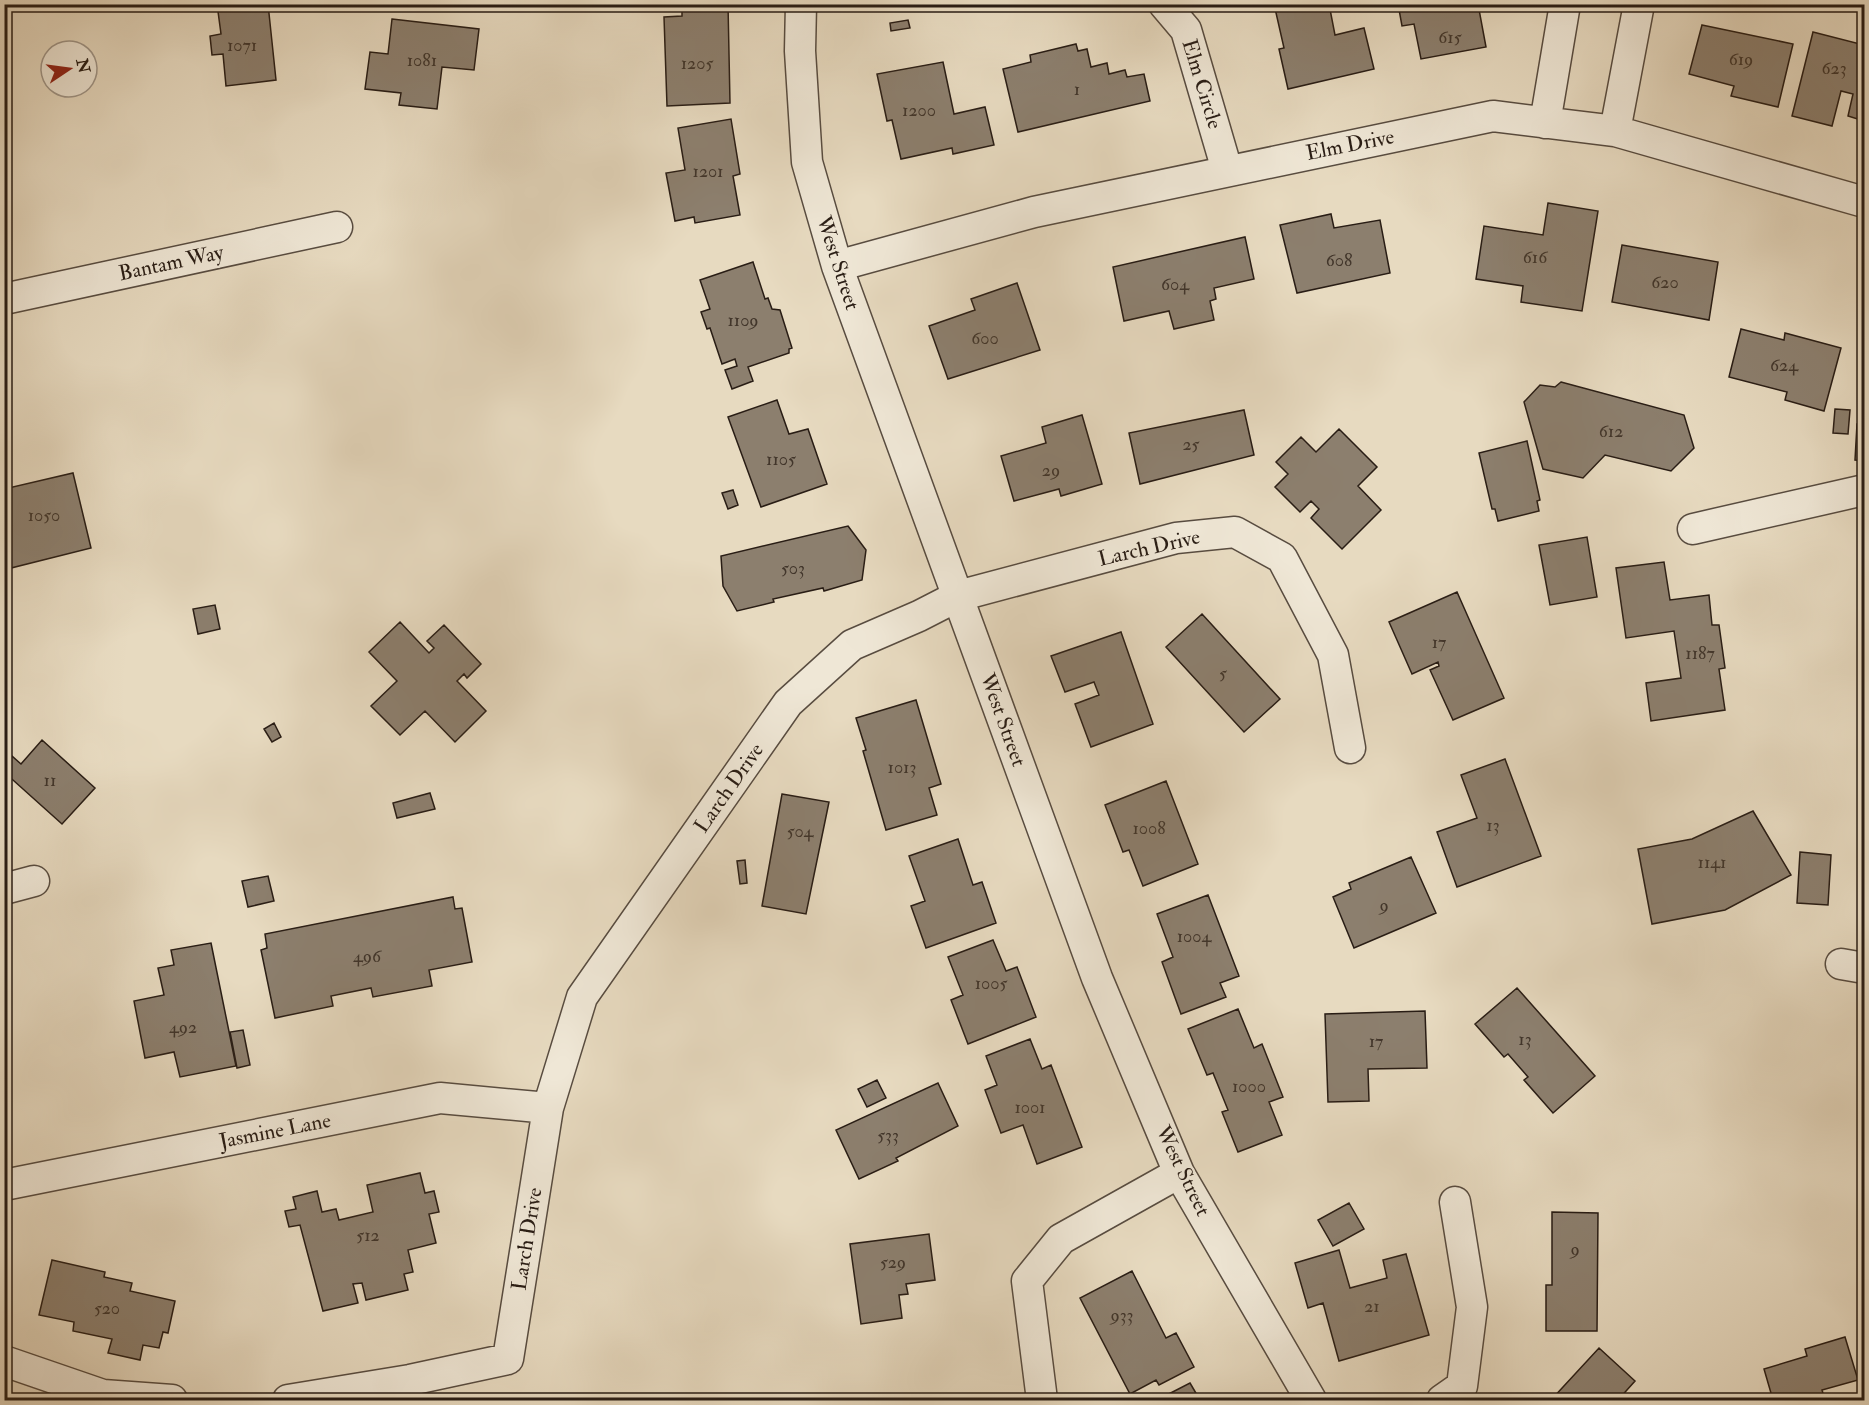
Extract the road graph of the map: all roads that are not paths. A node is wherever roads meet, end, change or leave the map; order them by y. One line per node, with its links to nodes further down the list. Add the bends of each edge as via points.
1 (801, 4): 10 (street, West Street, via 807,162)
2 (1164, 4): 7 (street, Elm Circle, via 1186,30)
3 (1565, 4): 5 (street)
4 (1639, 4): 6 (street)
5 (1545, 123): 6 (street, Elm Drive); 7 (street, Elm Drive, via 1493,116)
6 (1615, 131): 8 (street, Elm Drive)
7 (1227, 170): 10 (street, Elm Drive, via 1034,212)
8 (1864, 202)
9 (337, 227): 11 (street, Bantam Way)
10 (837, 266): 14 (street, West Street)
11 (4, 299)
12 (1864, 490): 13 (street)
13 (1693, 529)
14 (958, 596): 15 (street, Larch Drive, via 1176,538 1235,532 1282,558 1332,655); 18 (street, Larch Drive, via 852,645 788,703 582,997); 19 (street, West Street, via 1097,978)
15 (1350, 748)
16 (34, 881): 17 (street)
17 (4, 889)
18 (548, 1108): 20 (street, Jasmine Lane, via 440,1098); 24 (street, Larch Drive, via 508,1359)
19 (1179, 1173): 25 (street, via 1061,1239 1027,1281); 26 (street, West Street)
20 (4, 1185)
21 (1455, 1202): 27 (street, via 1472,1307 1462,1386)
22 (4, 1361): 23 (street, via 103,1395)
23 (172, 1401)
24 (288, 1401)
25 (1042, 1401)
26 (1311, 1401)
27 (1443, 1401)

